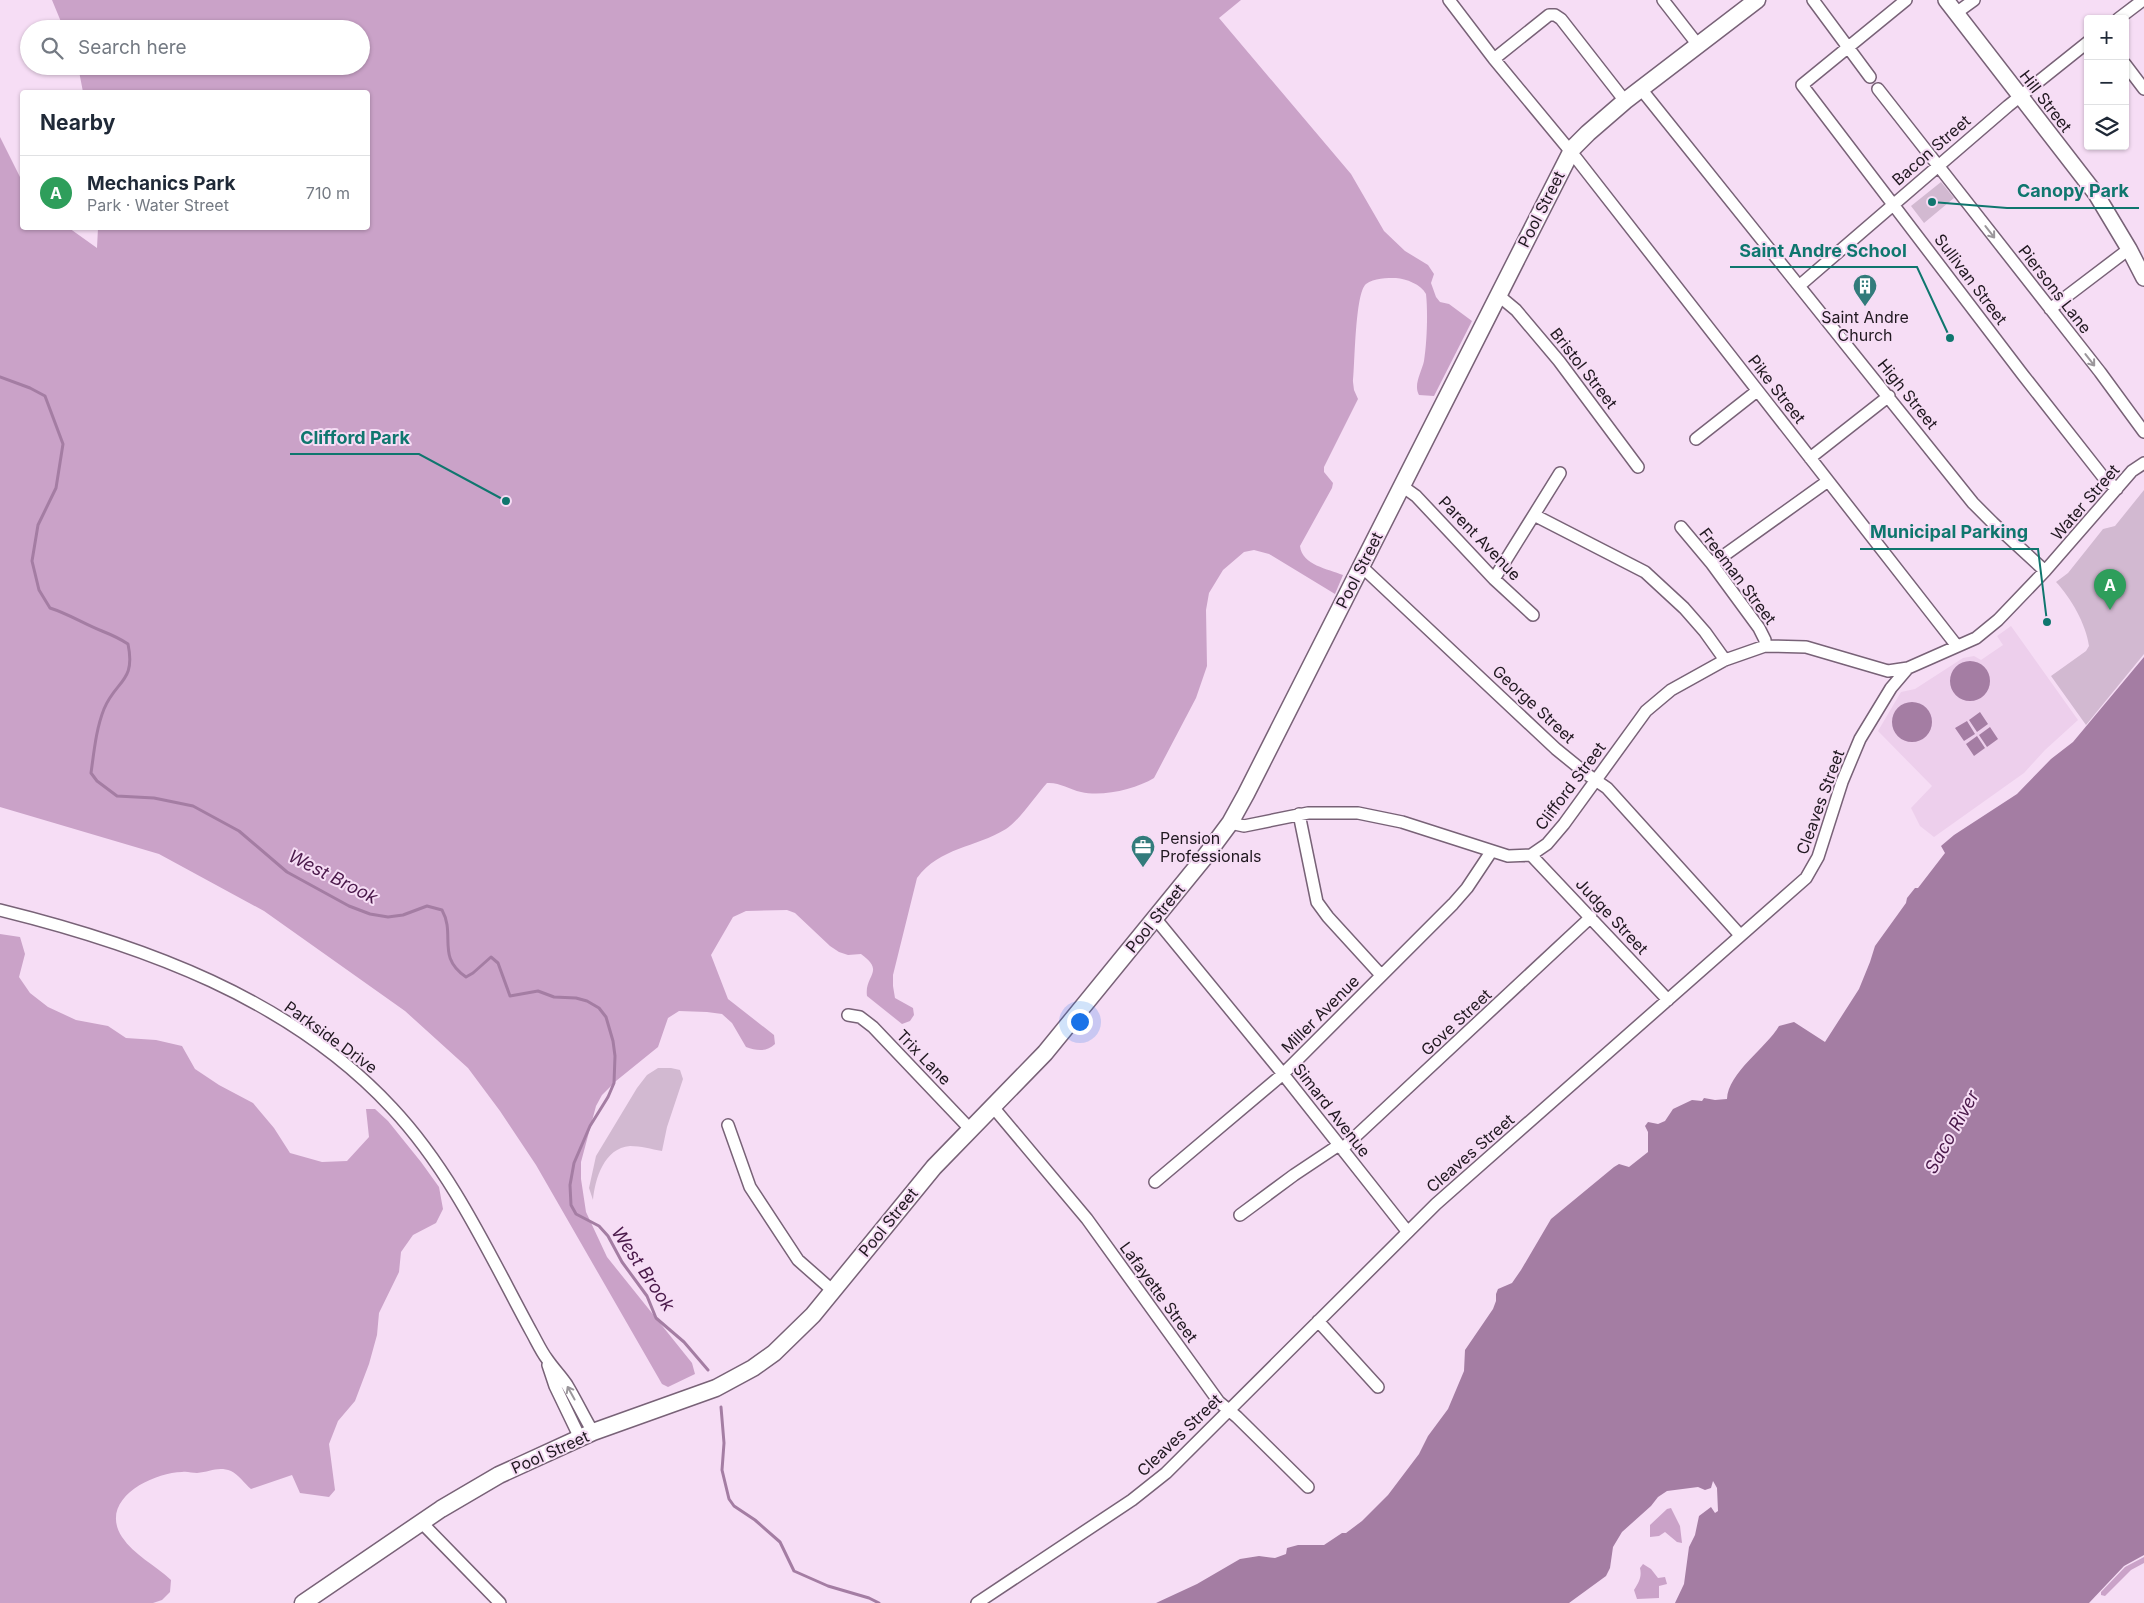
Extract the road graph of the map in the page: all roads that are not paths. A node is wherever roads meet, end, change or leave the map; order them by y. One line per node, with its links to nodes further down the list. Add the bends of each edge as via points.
1 (1449, 0): 14 (street, Pike Street)
2 (1663, 0): 11 (street)
3 (1757, 0): 11 (main road, Pool Street)
4 (1813, 0): 13 (street)
5 (1906, 0): 13 (street)
6 (1946, 0): 9 (street, Hill Street)
7 (1974, 0): 9 (street)
8 (2143, 0): 10 (street)
9 (1956, 13): 20 (street, Hill Street)
10 (2123, 15)
11 (1698, 45): 17 (main road, Pool Street)
12 (2084, 45): 20 (street, Bacon Street)
13 (1848, 47): 16 (street); 24 (street, Sullivan Street, via 1802,85)
14 (1494, 59): 21 (street, via 1549,15 1555,15); 22 (street, Pike Street)
15 (2129, 69): 18 (street)
16 (1870, 76)
17 (1641, 89): 21 (main road, Pool Street); 27 (street, High Street)
18 (2144, 89)
19 (1878, 90): 23 (street, Piersons Lane)
20 (2020, 96): 23 (street, Bacon Street); 25 (street, Hill Street, via 2096,194)
21 (1625, 101): 22 (main road, Pool Street, via 1588,132)
22 (1571, 152): 28 (main road, Pool Street); 30 (street, Pike Street)
23 (1938, 166): 24 (street, Bacon Street); 29 (street, Piersons Lane, one-way to 29)
24 (1894, 204): 27 (street, Bacon Street); 40 (street, Sullivan Street, via 2028,382 2104,478)
25 (2129, 249): 26 (street, Hill Street); 29 (street)
26 (2144, 278)
27 (1798, 286): 31 (street, High Street)
28 (1498, 295): 36 (street, Bristol Street, via 1516,310 1559,362); 39 (main road, Pool Street)
29 (2050, 309): 32 (street, Piersons Lane, one-way to 32)
30 (1757, 391): 33 (street); 34 (street, Pike Street)
31 (1889, 396): 34 (street); 45 (street, High Street, via 1973,503)
32 (2144, 432)
33 (1696, 439)
34 (1810, 458): 38 (street, Pike Street)
35 (2144, 463): 40 (street, Water Street, via 2132,471)
36 (1638, 467)
37 (1560, 473): 41 (street)
38 (1828, 481): 43 (street); 49 (street, Pike Street)
39 (1402, 486): 44 (main road, Pool Street); 46 (street, Parent Avenue, via 1416,496)
40 (2117, 489): 45 (street, Water Street)
41 (1534, 515): 46 (street); 50 (street, via 1645,572 1706,632)
42 (1681, 527): 43 (street, Freeman Street)
43 (1712, 564): 48 (street, Freeman Street, via 1759,628)
44 (1362, 566): 52 (street, George Street, via 1556,748); 54 (main road, Pool Street)
45 (2046, 571): 49 (street, Water Street, via 1992,625)
46 (1494, 579): 47 (street, Parent Avenue)
47 (1533, 615)
48 (1765, 646): 50 (street, Clifford Street); 51 (street, Clifford Street, via 1806,647 1883,670)
49 (1957, 646): 51 (street, Water Street)
50 (1725, 660): 52 (street, Clifford Street, via 1683,682 1652,706)
51 (1908, 668): 60 (street, Cleaves Street, via 1891,688 1855,751 1812,871)
52 (1598, 781): 56 (street, Clifford Street, via 1547,844); 60 (street, George Street)
53 (1299, 814): 54 (street, via 1244,826); 55 (street, via 1338,812 1382,817 1428,829); 61 (street, via 1317,902)
54 (1230, 823): 59 (main road, Pool Street)
55 (1491, 852): 56 (street, via 1517,857); 61 (street, Miller Avenue, via 1462,895)
56 (1531, 855): 58 (street, Judge Street)
57 (0, 910): 76 (street, Parkside Drive, via 109,940 185,968 267,1011 350,1068 392,1108 432,1158 467,1213 545,1356 555,1386)
58 (1591, 917): 62 (street, Judge Street); 68 (street, Gove Street)
59 (1155, 918): 64 (street, Simard Avenue); 65 (main road, Pool Street, via 1050,1046)
60 (1740, 936): 62 (street, Cleaves Street)
61 (1381, 975): 64 (street, Miller Avenue)
62 (1668, 1000): 71 (street, Cleaves Street)
63 (848, 1015): 67 (street, Trix Lane, via 873,1027)
64 (1283, 1074): 68 (street, Simard Avenue); 69 (street, Miller Avenue)
65 (994, 1107): 67 (main road, Pool Street); 75 (street, Lafayette Street, via 1087,1219 1219,1402)
66 (728, 1125): 72 (street, via 750,1187 798,1260)
67 (971, 1130): 72 (main road, Pool Street, via 917,1186)
68 (1341, 1147): 70 (street, Gove Street, via 1294,1175); 71 (street, Simard Avenue)
69 (1155, 1182)
70 (1240, 1215)
71 (1407, 1231): 73 (street, Cleaves Street)
72 (832, 1290): 76 (main road, Pool Street, via 774,1354 753,1368 716,1388)
73 (1318, 1321): 74 (street); 75 (street, Cleaves Street)
74 (1378, 1388)
75 (1229, 1410): 77 (street, Lafayette Street); 81 (street, Cleaves Street, via 1144,1491)
76 (586, 1435): 78 (main road, Pool Street, via 499,1475)
77 (1308, 1487)
78 (421, 1522): 79 (main road, Pool Street); 80 (street)
79 (303, 1603)
80 (500, 1603)
81 (977, 1603)

